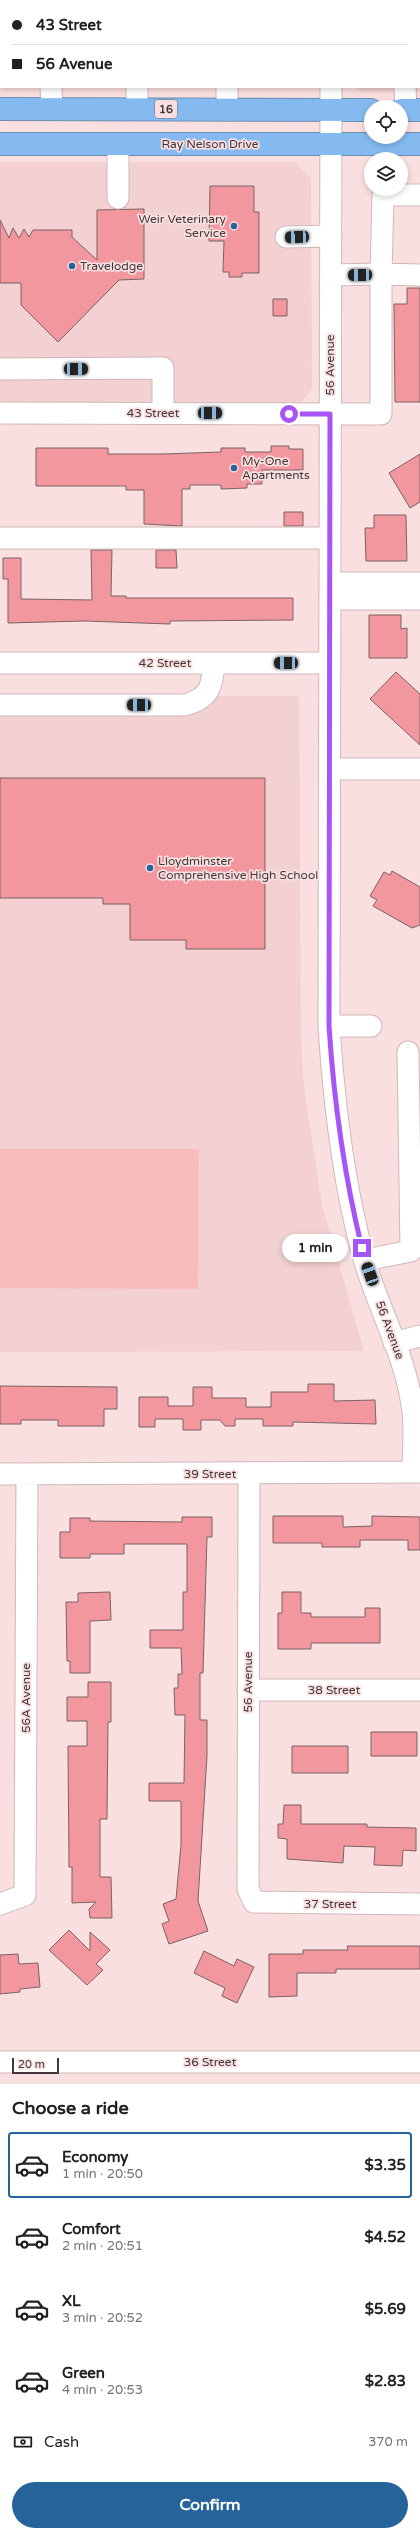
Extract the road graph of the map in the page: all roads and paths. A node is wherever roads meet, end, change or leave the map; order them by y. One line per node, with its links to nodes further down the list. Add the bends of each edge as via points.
1 (52, 88): 7 (street)
2 (137, 88): 8 (street)
3 (227, 88): 9 (street)
4 (331, 88): 10 (street, 56 Avenue)
5 (405, 88): 12 (street)
6 (0, 109): 7 (highway, 16)
7 (52, 109): 8 (highway, 16)
8 (137, 109): 9 (highway, 16)
9 (227, 110): 10 (highway, 16)
10 (331, 110): 11 (highway, 16); 15 (street, 56 Avenue)
11 (364, 110)
12 (409, 110)
13 (0, 144): 14 (highway, Ray Nelson Drive)
14 (118, 144): 15 (highway, Ray Nelson Drive); 18 (street)
15 (331, 144): 16 (highway, Ray Nelson Drive); 19 (street, 56 Avenue)
16 (420, 144)
17 (420, 195): 21 (street, via 383,195)
18 (118, 198)
19 (331, 236): 20 (street); 22 (street, 56 Avenue)
20 (286, 237)
21 (381, 274): 22 (street); 23 (street); 27 (street, 43 Street, via 381,414)
22 (331, 275): 27 (street, 56 Avenue)
23 (420, 275)
24 (0, 369): 26 (street, via 163,368)
25 (0, 413): 26 (street, 43 Street)
26 (162, 413): 27 (street, 43 Street)
27 (330, 414): 29 (street, 56 Avenue)
28 (0, 538): 29 (street)
29 (330, 538): 31 (street, 56 Avenue)
30 (420, 583): 31 (street)
31 (330, 591): 32 (street); 35 (street, 56 Avenue)
32 (420, 599)
33 (0, 663): 34 (street, 42 Street)
34 (214, 663): 35 (street, 42 Street); 36 (street, via 212,686 199,701 185,705)
35 (330, 663): 37 (street, 56 Avenue)
36 (0, 705)
37 (330, 769): 38 (street); 39 (street, 56 Avenue)
38 (420, 769)
39 (329, 1026): 40 (street); 42 (street, 56 Avenue, via 332,1086 340,1145)
40 (371, 1026)
41 (408, 1052): 42 (street, via 411,1250)
42 (365, 1260): 44 (street, 56 Avenue)
43 (420, 1336): 44 (street)
44 (394, 1343): 45 (street, 56 Avenue, via 405,1371 413,1406)
45 (416, 1472): 48 (street, 39 Street)
46 (0, 1474): 47 (street, 39 Street)
47 (27, 1474): 48 (street, 39 Street); 52 (street, 56A Avenue, via 25,1895)
48 (249, 1474): 49 (street, 56 Avenue)
49 (248, 1690): 50 (street, 38 Street); 51 (street, 56 Avenue)
50 (420, 1690)
51 (248, 1889): 53 (street, 37 Street, via 254,1902)
52 (0, 1904)
53 (420, 1904)
54 (0, 2062): 55 (street, 36 Street)
55 (420, 2062)

